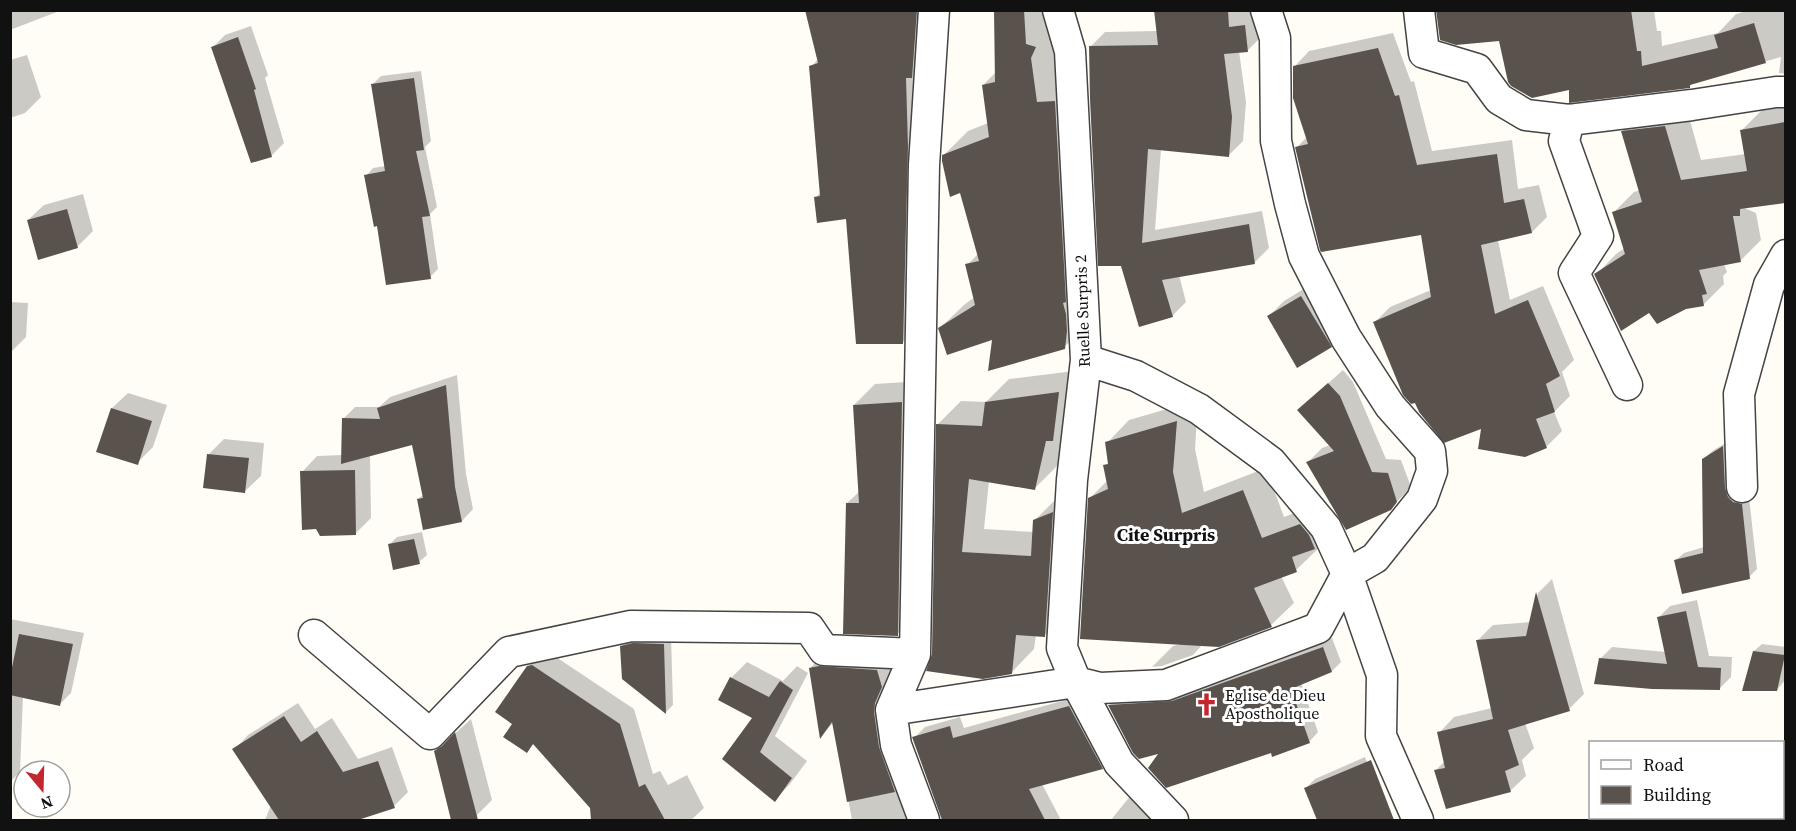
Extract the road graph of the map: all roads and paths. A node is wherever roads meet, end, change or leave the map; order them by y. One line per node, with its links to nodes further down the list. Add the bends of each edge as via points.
1 (934, 10): 13 (street, via 924,165)
2 (1058, 10): 8 (street, Ruelle Surpris 2, via 1070,51)
3 (1266, 10): 11 (street, via 1275,38 1276,141 1304,256 1371,377 1390,406 1430,451 1432,471 1422,499 1375,558)
4 (1419, 10): 6 (street, via 1424,53 1476,69 1499,99 1526,115)
5 (1785, 92): 6 (street)
6 (1569, 120): 9 (street, via 1564,141 1598,236 1574,273)
7 (1785, 255): 10 (street, via 1769,285 1740,394)
8 (1086, 360): 11 (street, via 1136,376 1199,409 1271,462 1326,528); 14 (street, Ruelle Surpris 2, via 1072,480 1062,648)
9 (1627, 385)
10 (1742, 487)
11 (1347, 574): 14 (street, via 1318,628 1166,685 1100,688); 18 (street, via 1382,675 1381,736)
12 (314, 635): 13 (street, via 430,734 509,652 631,626 809,628 824,650)
13 (915, 654): 15 (street)
14 (1076, 682): 15 (street); 17 (street, Ruelle Surpris 2, via 1119,763)
15 (891, 710): 16 (street, via 896,745)
16 (924, 820)
17 (1173, 820)
18 (1418, 820)

